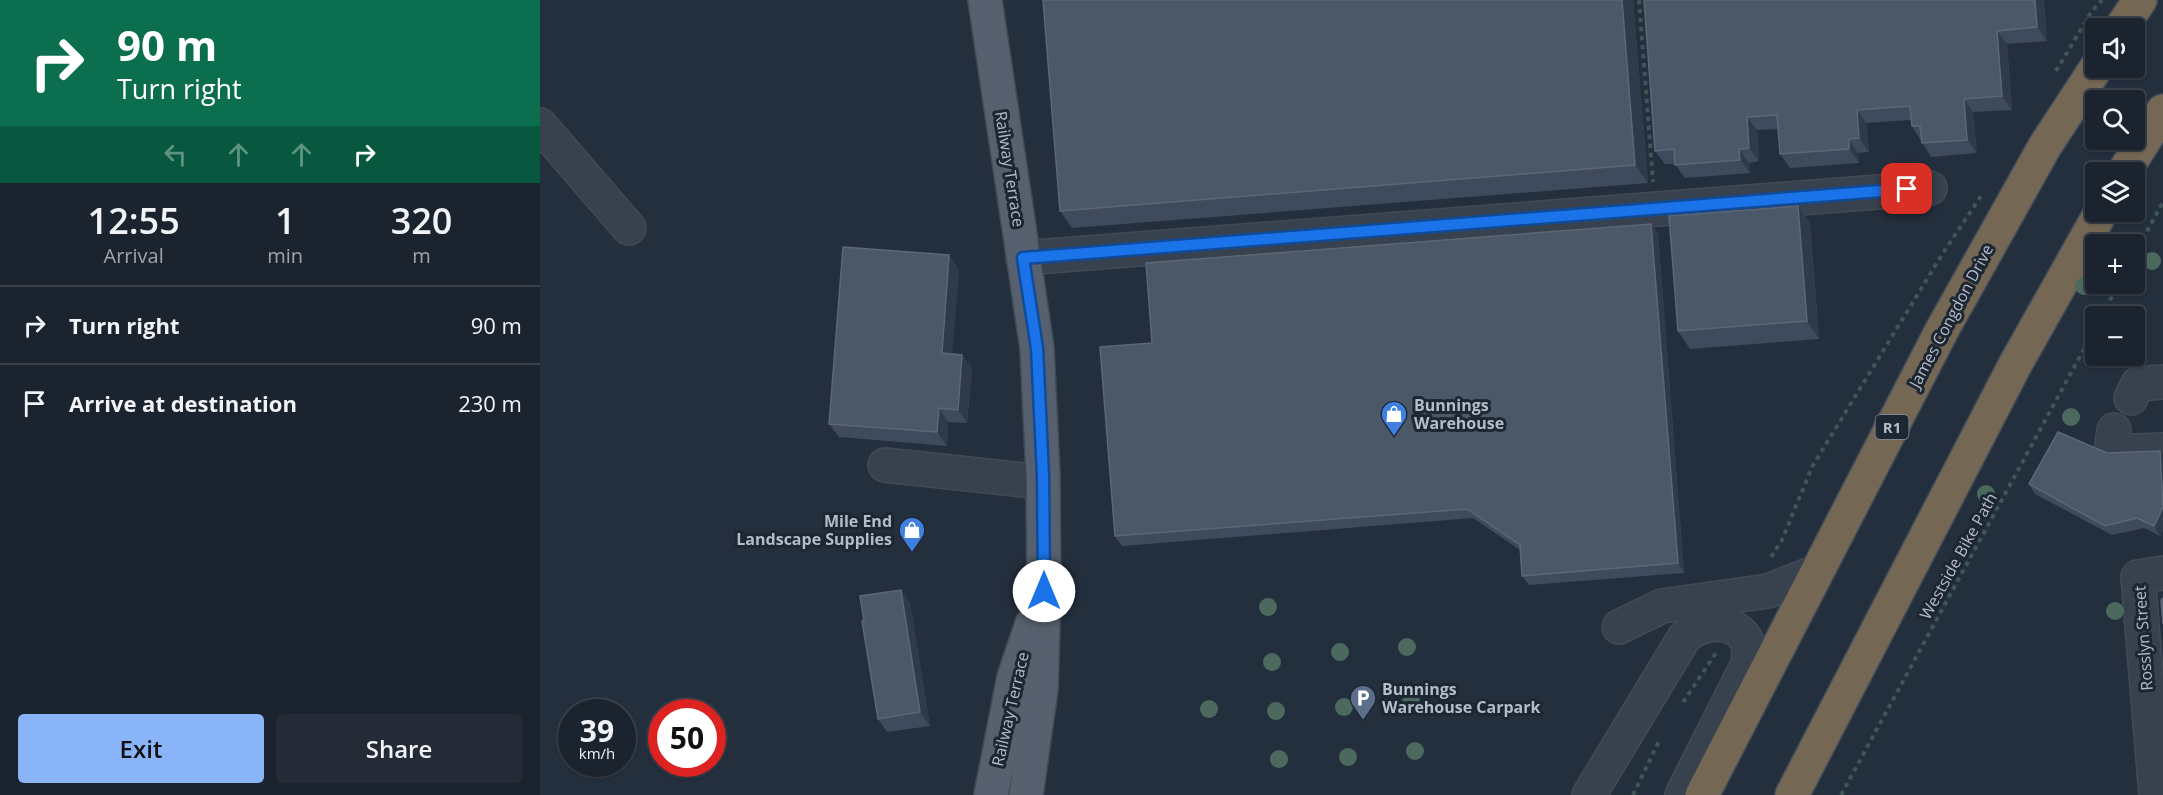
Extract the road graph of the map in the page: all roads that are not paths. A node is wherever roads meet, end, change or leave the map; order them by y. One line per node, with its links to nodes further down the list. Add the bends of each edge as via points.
1 (985, 0): 11 (main road, Railway Terrace)
2 (2140, 0): 3 (highway)
3 (2128, 18)
4 (2089, 78): 18 (highway, James Congdon Drive / R1, via 2045,146 1948,320)
5 (2163, 111): 7 (highway)
6 (540, 124): 10 (street)
7 (2130, 162)
8 (1930, 188): 11 (street)
9 (2095, 222): 27 (highway, via 2016,363)
10 (629, 228)
11 (1023, 258): 17 (main road, Railway Terrace, via 1037,348)
12 (2163, 382): 13 (street, via 2138,384)
13 (2131, 398)
14 (2114, 430): 15 (street, via 2111,452)
15 (2163, 450)
16 (885, 465): 17 (street)
17 (1043, 482): 20 (main road, Railway Terrace)
18 (1816, 572): 21 (street, via 1768,591 1662,606); 26 (highway, James Congdon Drive / R1)
19 (2163, 573): 28 (street, Rosslyn Street, via 2138,578)
20 (1044, 591): 22 (main road, Railway Terrace, via 1014,677); 23 (main road, Railway Terrace, via 1041,689)
21 (1619, 627)
22 (991, 795)
23 (1026, 795)
24 (1589, 795): 25 (street, via 1684,638 1701,625 1729,626 1740,631 1746,640 1748,664)
25 (1682, 795)
26 (1702, 795)
27 (1792, 795)
28 (2156, 795)

